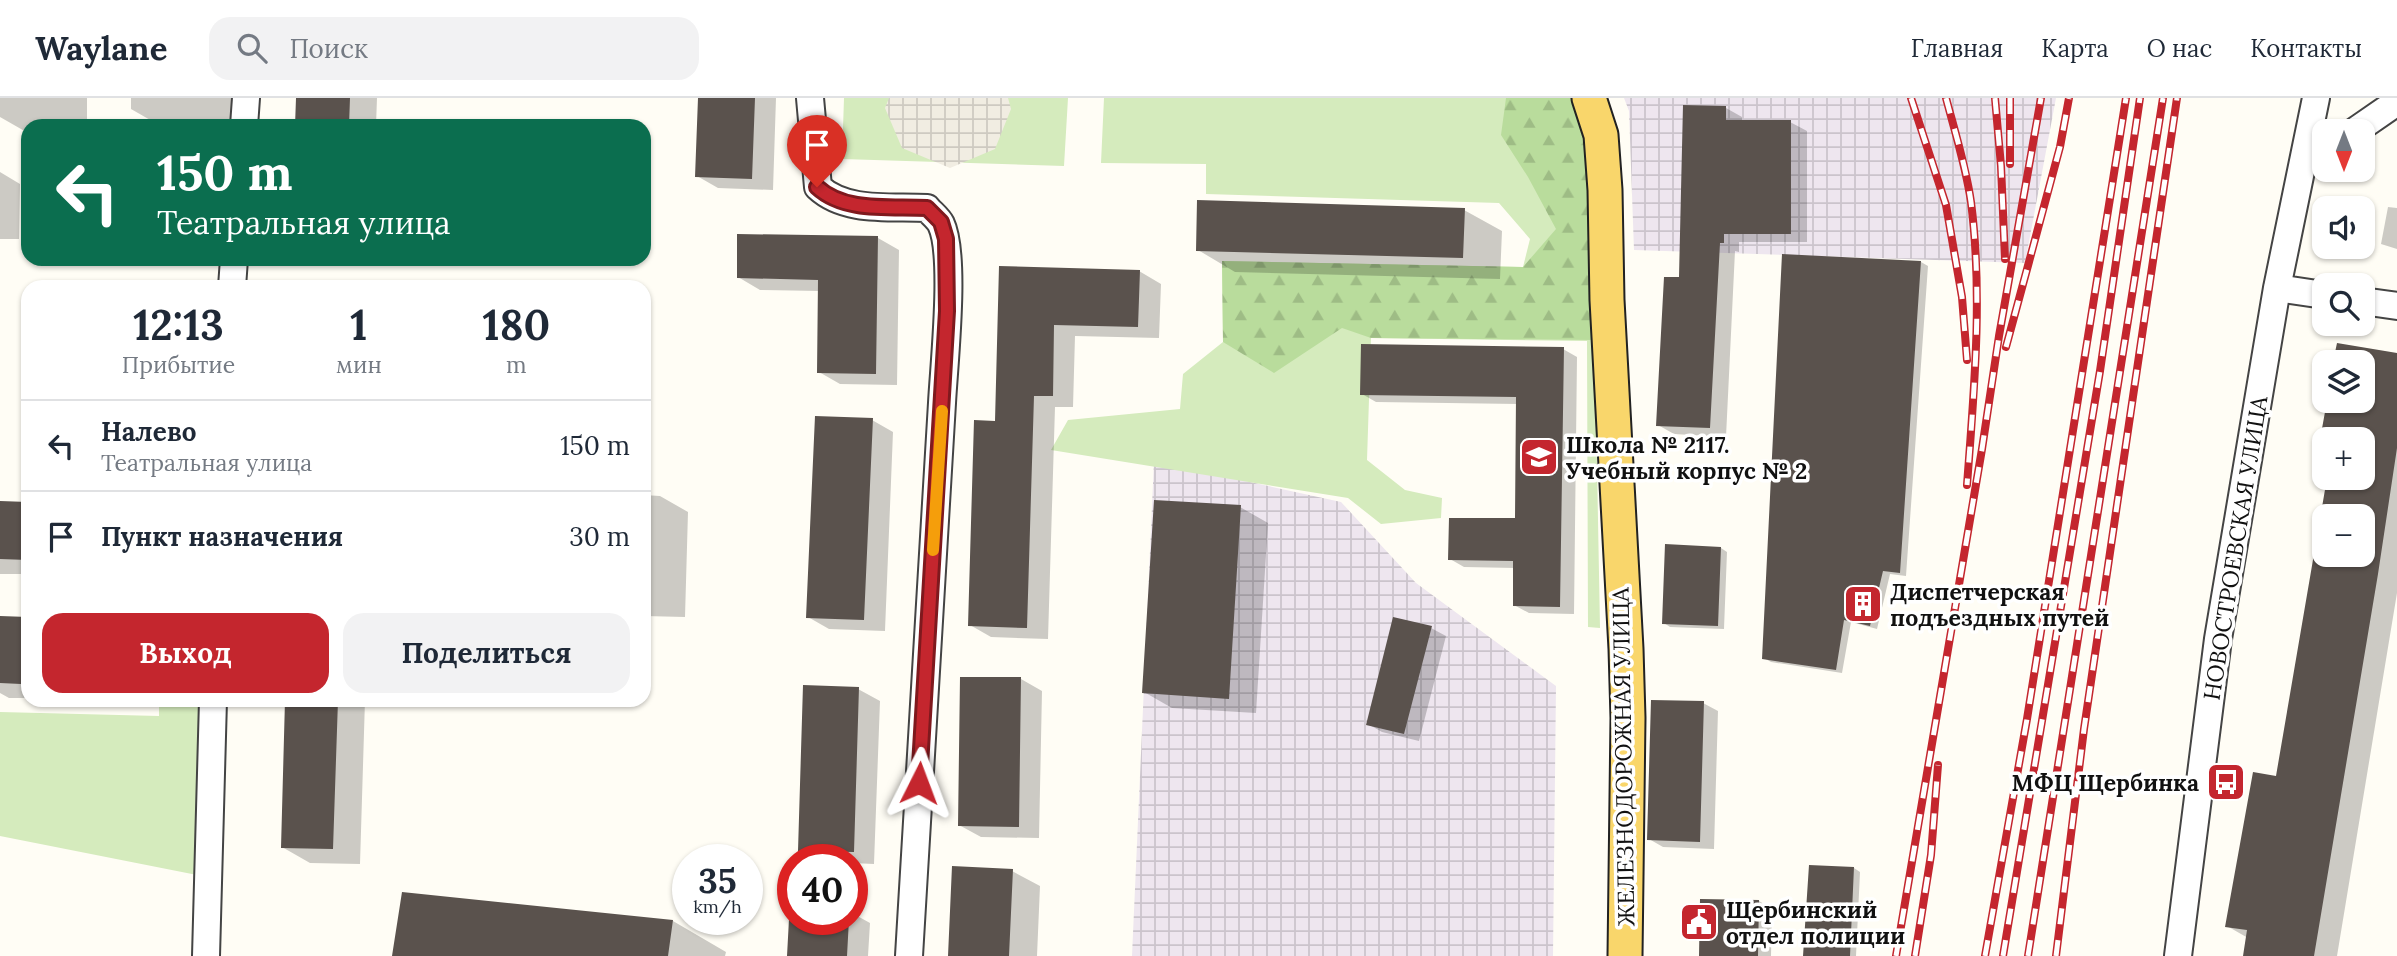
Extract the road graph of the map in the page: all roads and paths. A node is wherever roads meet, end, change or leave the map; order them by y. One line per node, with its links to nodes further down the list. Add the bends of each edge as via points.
1 (246, 98): 6 (street)
2 (810, 98): 16 (street, via 817,187 829,197 855,205 927,208 941,222 946,239 945,351)
3 (1589, 98): 17 (main road, ЖЕЛЕЗНОДОРОЖНАЯ УЛИЦА, via 1601,135 1605,190 1626,649)
4 (2316, 98): 9 (street, НОВОСТРОЕВСКАЯ УЛИЦА)
5 (2397, 102): 7 (street)
6 (244, 119)
7 (2372, 119)
8 (2312, 161): 9 (street)
9 (2301, 169): 10 (street, НОВОСТРОЕВСКАЯ УЛИЦА)
10 (2277, 288): 11 (street); 18 (street, НОВОСТРОЕВСКАЯ УЛИЦА, via 2218,639)
11 (2312, 293)
12 (2375, 303): 13 (street)
13 (2397, 306)
14 (213, 707): 15 (street)
15 (206, 956)
16 (909, 956)
17 (1625, 956)
18 (2178, 956)

